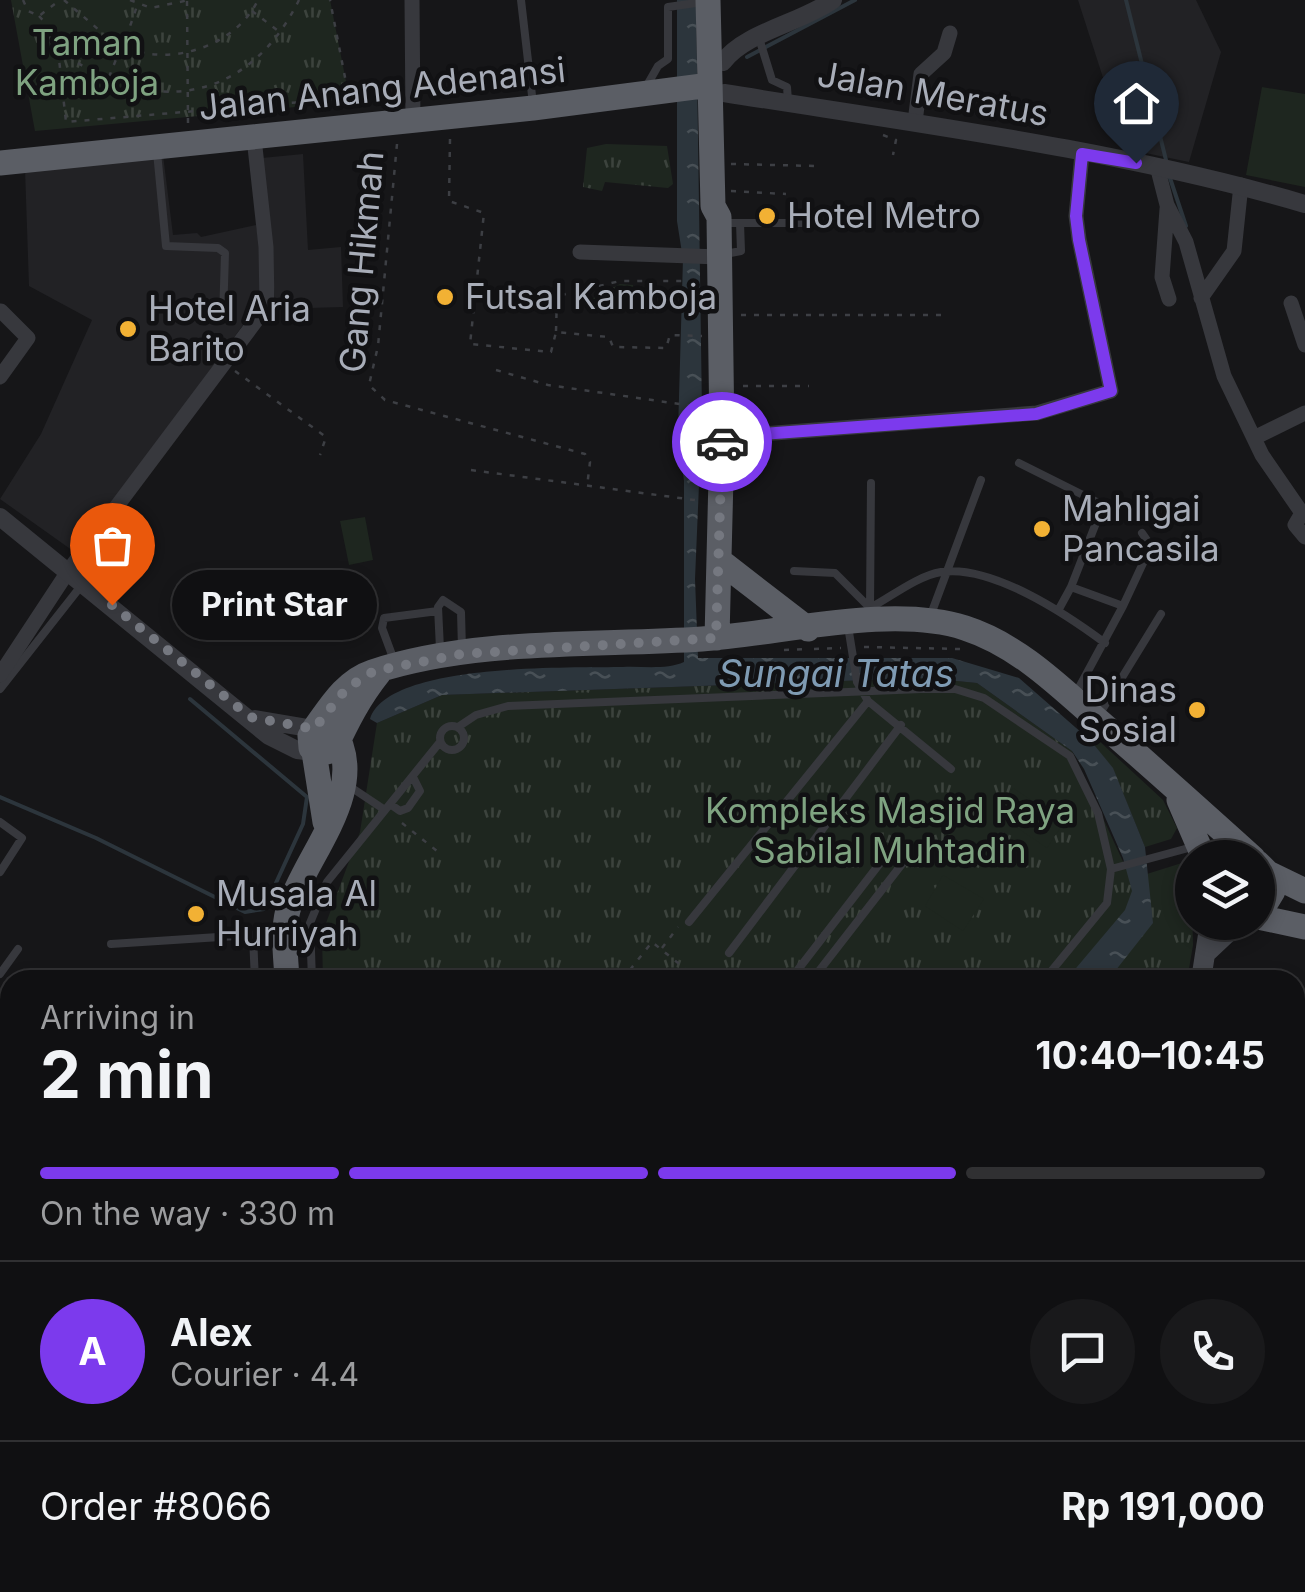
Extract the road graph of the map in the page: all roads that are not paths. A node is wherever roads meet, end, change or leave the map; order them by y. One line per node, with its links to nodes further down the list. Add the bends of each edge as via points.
1 (412, 0): 12 (street)
2 (521, 0): 11 (lane)
3 (834, 0): 6 (street)
4 (709, 1): 7 (highway); 8 (highway); 9 (lane, via 666,10 668,60 648,80)
5 (950, 33): 13 (street, via 944,54 921,74)
6 (762, 46): 7 (street, via 740,44); 10 (lane, via 772,80 787,88)
7 (723, 62): 8 (highway)
8 (711, 88): 9 (highway, Jalan Anang Adenansi); 10 (street, Jalan Meratus); 22 (highway); 22 (highway, via 714,206)
9 (653, 95): 11 (highway, Jalan Anang Adenansi)
10 (788, 102): 13 (street, Jalan Meratus)
11 (534, 108): 12 (highway, Jalan Anang Adenansi)
12 (406, 122): 14 (highway, Jalan Anang Adenansi)
13 (915, 122): 16 (street, Jalan Meratus)
14 (254, 138): 15 (highway, Jalan Anang Adenansi); 43 (street, via 268,295 262,313)
15 (156, 148): 17 (highway, Jalan Anang Adenansi); 30 (lane, via 166,246 224,252)
16 (1082, 154): 18 (street, Jalan Meratus); 34 (street, via 1079,240 1113,390 1036,414)
17 (8, 159)
18 (1167, 169): 19 (street, Jalan Meratus); 21 (street)
19 (1241, 186): 20 (street, Jalan Meratus); 26 (street, via 1234,251)
20 (1305, 204)
21 (1168, 205): 26 (street); 27 (street, via 1162,277)
22 (726, 221): 23 (lane); 25 (highway)
23 (810, 222)
24 (580, 252): 25 (street)
25 (713, 255): 34 (highway)
26 (1204, 293): 35 (street, via 1224,376)
27 (1168, 299)
28 (1292, 303): 31 (street)
29 (0, 312): 32 (street, via 28,338)
30 (223, 319)
31 (1305, 345)
32 (0, 377)
33 (1305, 412): 35 (street)
34 (722, 437): 42 (highway)
35 (1254, 438): 41 (street, via 1295,487 1302,513 1295,524)
36 (1019, 463): 47 (lane, via 1103,505)
37 (981, 480): 45 (lane)
38 (871, 483): 52 (lane)
39 (0, 516): 43 (street)
40 (1142, 533): 48 (lane, via 1149,557)
41 (1305, 537)
42 (720, 561): 54 (highway); 55 (highway)
43 (68, 570): 46 (street); 59 (street)
44 (794, 571): 52 (lane, via 835,573)
45 (945, 572): 49 (lane, via 970,572); 52 (lane); 53 (lane)
46 (84, 583): 60 (lane); 67 (street, via 281,744)
47 (1071, 587): 48 (lane); 49 (lane)
48 (1123, 606): 56 (lane)
49 (1059, 609): 56 (lane)
50 (438, 610): 57 (lane); 57 (lane, via 443,600 460,609); 58 (lane, via 384,618)
51 (1161, 614): 64 (lane)
52 (862, 617): 53 (highway); 54 (highway); 61 (lane, via 857,682)
53 (928, 623): 62 (highway, via 964,628 1002,645)
54 (808, 629): 55 (highway)
55 (701, 639): 57 (highway)
56 (1105, 642): 62 (lane)
57 (451, 656): 58 (highway)
58 (390, 668): 67 (highway)
59 (0, 675)
60 (0, 689)
61 (863, 690): 63 (lane); 66 (lane, via 508,706); 79 (lane, via 969,692 1070,756 1098,813)
62 (1073, 699): 64 (highway)
63 (868, 701): 65 (lane); 83 (lane)
64 (1097, 719): 72 (highway)
65 (901, 725): 69 (lane); 92 (lane)
66 (458, 727): 68 (lane, via 442,730); 68 (lane, via 465,737 460,748 449,750)
67 (322, 741): 71 (highway); 75 (highway)
68 (440, 742): 70 (lane)
69 (950, 769)
70 (414, 777): 73 (lane); 73 (lane, via 420,791 408,808)
71 (342, 782): 73 (lane); 75 (highway)
72 (1170, 782): 76 (highway); 77 (highway)
73 (387, 807): 97 (lane, via 332,874 316,907 308,930)
74 (0, 822): 80 (lane, via 22,838)
75 (324, 837): 86 (highway)
76 (1197, 840)
77 (1234, 840)
78 (1175, 855): 79 (lane)
79 (1111, 868): 100 (lane, via 1105,909)
80 (0, 872)
81 (1275, 873): 82 (highway)
82 (1305, 891)
83 (687, 920)
84 (1275, 921): 85 (highway)
85 (1305, 927)
86 (272, 934): 87 (lane); 96 (highway)
87 (253, 936): 90 (lane); 95 (lane)
88 (1207, 940): 93 (main road)
89 (1219, 940): 93 (main road)
90 (111, 944)
91 (18, 949): 94 (lane)
92 (729, 953)
93 (1205, 954): 101 (main road)
94 (3, 970)
95 (255, 970)
96 (284, 970)
97 (311, 970)
98 (798, 970): 99 (lane, via 894,845 906,845 909,855)
99 (820, 970)
100 (1053, 970)
101 (1203, 970)

